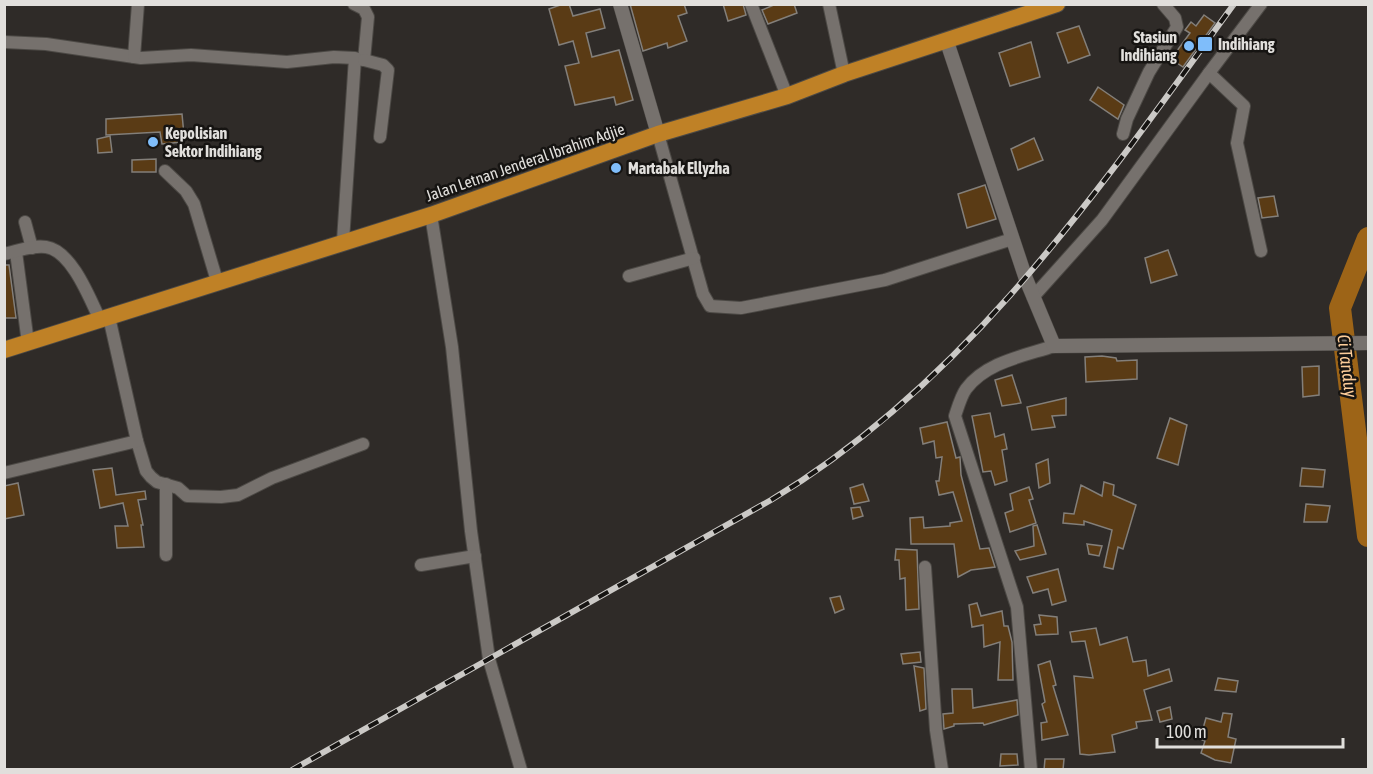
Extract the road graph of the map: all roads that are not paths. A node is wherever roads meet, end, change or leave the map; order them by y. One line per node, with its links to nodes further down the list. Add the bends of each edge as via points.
1 (138, 4): 11 (street)
2 (620, 4): 16 (street)
3 (751, 4): 15 (street)
4 (829, 4): 14 (street)
5 (1057, 4): 10 (highway, Jalan Letnan Jenderal Ibrahim Adjie)
6 (1163, 4): 17 (street, via 1177,27 1149,72)
7 (1261, 4): 13 (street)
8 (356, 5): 12 (street, via 368,17)
9 (4, 42): 11 (street)
10 (947, 42): 14 (highway, Jalan Letnan Jenderal Ibrahim Adjie); 22 (street)
11 (134, 57): 12 (street, via 191,55 287,62 334,57)
12 (359, 59): 18 (street, via 388,70); 23 (street)
13 (1209, 73): 25 (street, via 1244,106 1237,143); 30 (street, via 1102,220)
14 (844, 74): 15 (highway, Jalan Letnan Jenderal Ibrahim Adjie)
15 (787, 96): 16 (highway, Jalan Letnan Jenderal Ibrahim Adjie)
16 (658, 134): 20 (highway, Jalan Letnan Jenderal Ibrahim Adjie); 27 (street)
17 (1123, 134)
18 (380, 137)
19 (165, 171): 29 (street, via 194,204)
20 (431, 215): 23 (highway, Jalan Letnan Jenderal Ibrahim Adjie); 41 (street, via 452,347)
21 (25, 222): 24 (street)
22 (1012, 239): 27 (street, via 885,280 741,308 710,306); 30 (street)
23 (343, 242): 29 (highway, Jalan Letnan Jenderal Ibrahim Adjie)
24 (32, 248): 26 (street); 31 (street, via 46,247 62,255)
25 (1261, 251)
26 (10, 253): 32 (street)
27 (694, 258): 28 (street)
28 (629, 276)
29 (217, 281): 31 (highway, Jalan Letnan Jenderal Ibrahim Adjie)
30 (1033, 297): 34 (street)
31 (104, 319): 32 (highway, Jalan Letnan Jenderal Ibrahim Adjie); 36 (street)
32 (28, 343): 35 (highway, Jalan Letnan Jenderal Ibrahim Adjie)
33 (1365, 343): 34 (street)
34 (1054, 346): 46 (street, via 993,367 979,376 965,391 955,416 1017,607)
35 (4, 350)
36 (137, 441): 38 (street); 39 (street, via 146,471 157,482)
37 (363, 444): 39 (street, via 238,495 193,497)
38 (4, 473)
39 (166, 484): 40 (street)
40 (166, 555)
41 (475, 556): 42 (street); 44 (street, via 491,671)
42 (421, 565)
43 (925, 567): 45 (street)
44 (521, 770)
45 (942, 770)
46 (1031, 770)

